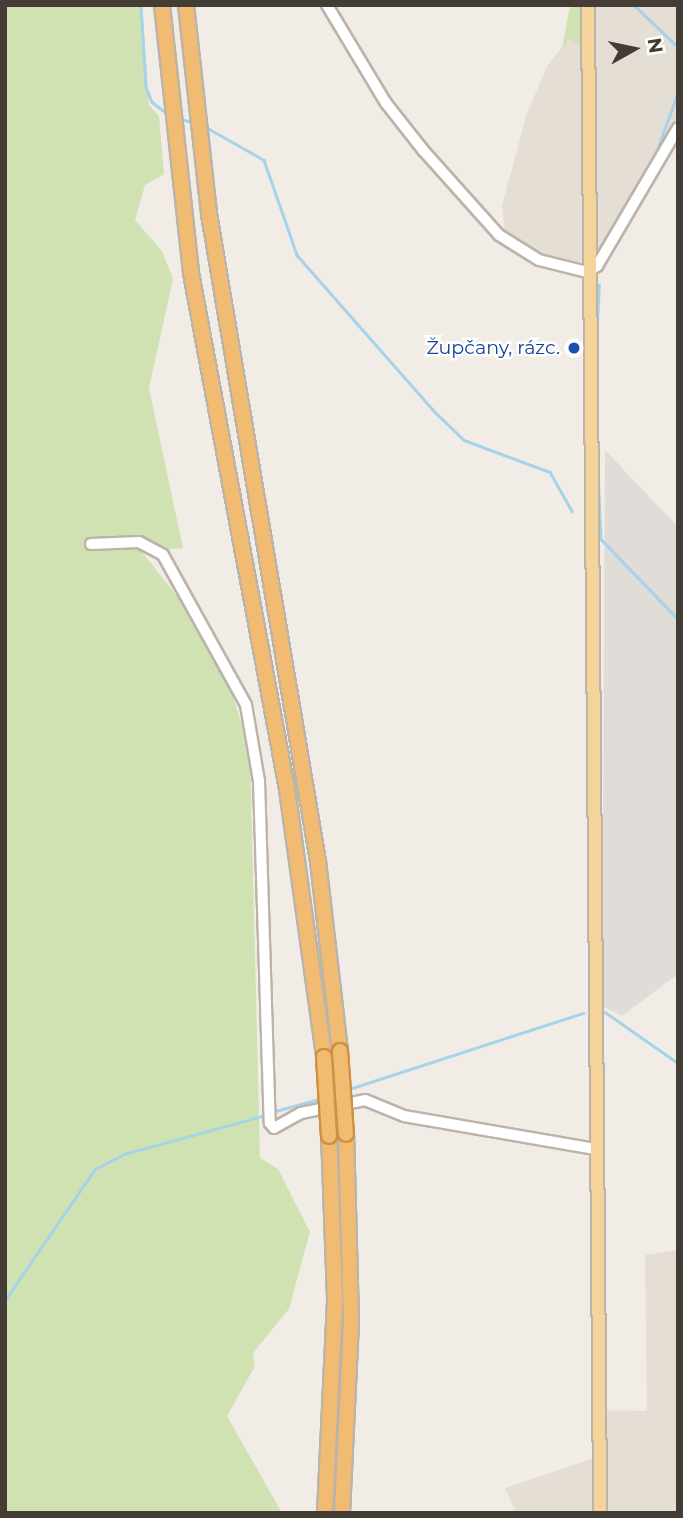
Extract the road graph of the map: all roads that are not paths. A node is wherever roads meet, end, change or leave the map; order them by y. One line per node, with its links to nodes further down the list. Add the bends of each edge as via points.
1 (162, 5): 10 (highway, bridge, via 184,219 287,789 324,1057 335,1298)
2 (187, 5): 11 (highway, bridge, via 209,214 318,861 340,1051 351,1321)
3 (327, 5): 7 (street, via 386,103 499,235 539,260)
4 (588, 5): 7 (main road)
5 (678, 128): 6 (street)
6 (674, 145): 7 (street, via 604,260)
7 (587, 272): 9 (main road)
8 (91, 544): 9 (street, via 139,542 163,555 246,705 259,781 270,1122 274,1128 301,1113 365,1100 404,1116)
9 (595, 1149): 12 (main road)
10 (325, 1513)
11 (342, 1513)
12 (600, 1513)

